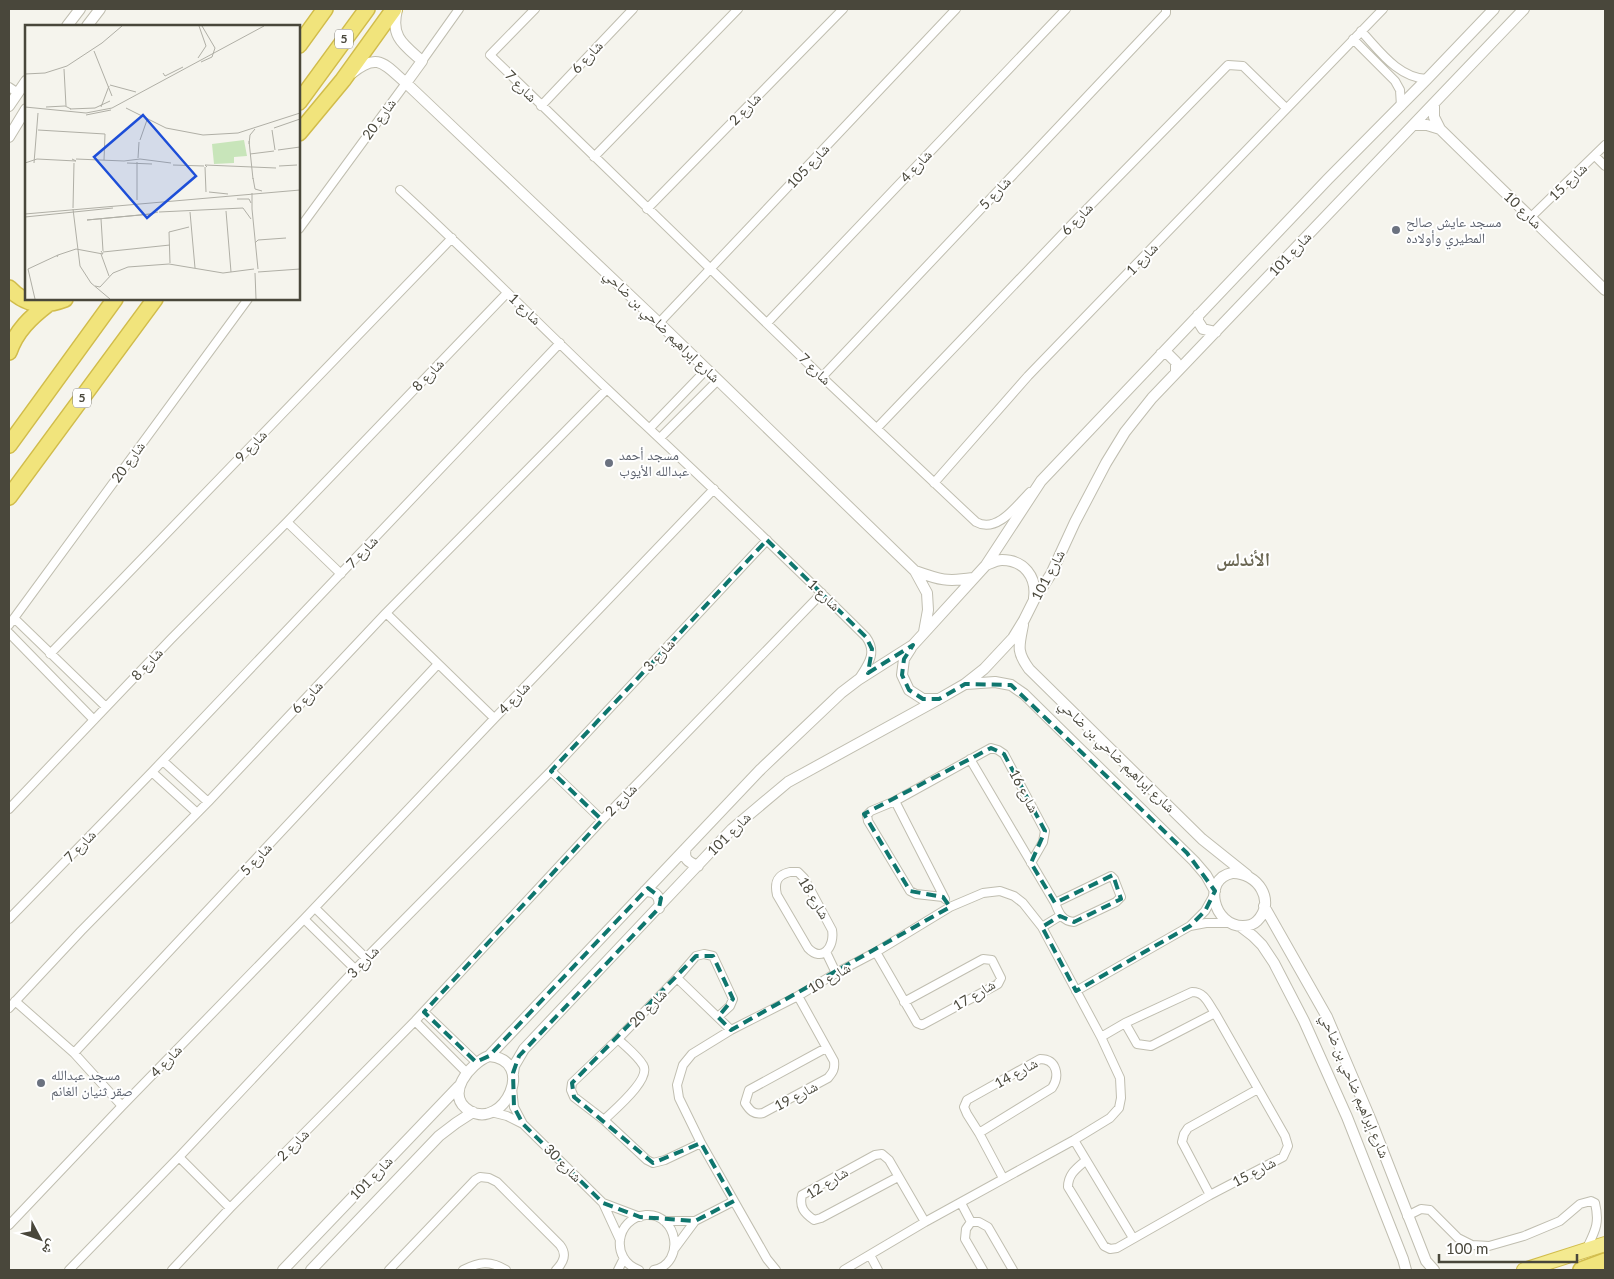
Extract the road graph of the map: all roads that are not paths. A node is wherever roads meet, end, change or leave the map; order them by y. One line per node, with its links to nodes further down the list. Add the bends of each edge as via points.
1 (80, 9): 17 (street)
2 (100, 9): 18 (street)
3 (325, 9): 21 (highway)
4 (367, 9): 29 (highway, 5)
5 (396, 9): 22 (street, via 397,37); 24 (highway)
6 (459, 9): 22 (street, شارع 20)
7 (535, 9): 32 (street, شارع 7, via 490,55)
8 (633, 9): 32 (street, شارع 6)
9 (738, 9): 42 (street)
10 (843, 9): 45 (street, شارع 2)
11 (956, 9): 49 (street, شارع 105)
12 (1066, 9): 62 (street, شارع 4)
13 (1166, 9): 69 (street, شارع 5, via 1166,13)
14 (1383, 9): 19 (street, شارع 1)
15 (1494, 9): 23 (street, شارع 101)
16 (1524, 9): 30 (street, شارع 101)
17 (68, 25)
18 (88, 25)
19 (1361, 31): 20 (street, شارع 1); 23 (street, via 1397,68 1419,79)
20 (1353, 39): 33 (street, via 1395,81 1400,90); 34 (street, شارع 1)
21 (300, 44)
22 (422, 61): 26 (street, شارع 20)
23 (1427, 79): 33 (street, شارع 101)
24 (343, 80): 26 (street, شارع إبراهيم ضاحي بن ضاحي, via 373,61 387,66); 38 (highway)
25 (25, 82): 28 (street)
26 (406, 83): 47 (street, شارع 20); 61 (street, شارع إبراهيم ضاحي بن ضاحي)
27 (9, 87): 28 (street)
28 (18, 93): 31 (street)
29 (300, 101)
30 (1434, 104): 36 (street, شارع 101); 37 (street, via 1434,117)
31 (9, 106)
32 (541, 106): 42 (street, شارع 7)
33 (1400, 106): 60 (street, شارع 101)
34 (1286, 108): 73 (street, شارع 6, via 1243,66 1228,65); 77 (street, شارع 1, via 1028,376)
35 (25, 111): 39 (street)
36 (1414, 125): 37 (street); 63 (street, شارع 101)
37 (1440, 129): 46 (street, شارع 10)
38 (300, 133)
39 (9, 137)
40 (1605, 146): 41 (street, شارع 15)
41 (1595, 156): 43 (street); 46 (street, شارع 15)
42 (594, 157): 45 (street, شارع 7)
43 (1605, 166)
44 (400, 190): 48 (street, شارع 1)
45 (647, 209): 49 (street, شارع 7)
46 (1531, 217): 51 (street, شارع 10)
47 (300, 228)
48 (452, 238): 52 (street, شارع 1); 94 (street, شارع 9)
49 (711, 269): 61 (street, شارع 105); 62 (street, شارع 7)
50 (9, 288): 54 (highway)
51 (1605, 290)
52 (507, 292): 64 (street, شارع 1); 80 (street, شارع 8)
53 (25, 300): 59 (highway)
54 (25, 300)
55 (62, 300): 59 (highway)
56 (114, 300): 75 (highway, 5)
57 (154, 300): 79 (highway, 5)
58 (247, 300): 90 (street, شارع 20)
59 (48, 304): 65 (highway, via 20,330)
60 (1198, 315): 63 (street, via 1203,329); 66 (street, شارع 101)
61 (659, 323): 67 (street, شارع إبراهيم ضاحي بن ضاحي)
62 (767, 323): 69 (street, شارع 7)
63 (1216, 332): 68 (street, شارع 101)
64 (560, 343): 71 (street, شارع 1); 84 (street, شارع 7)
65 (9, 352)
66 (1162, 354): 68 (street, via 1168,354 1176,362); 76 (street, شارع 101)
67 (707, 369): 70 (street, شارع إبراهيم ضاحي بن ضاحي); 72 (street)
68 (1176, 373): 87 (street, شارع 101, via 1152,398 1110,455 1051,574)
69 (822, 377): 73 (street, شارع 7)
70 (718, 380): 74 (street); 83 (street, شارع إبراهيم ضاحي بن ضاحي)
71 (607, 389): 72 (street, شارع 1); 88 (street, شارع 6)
72 (650, 428): 74 (street, شارع 1)
73 (877, 428): 77 (street, شارع 7)
74 (660, 438): 78 (street, شارع 1)
75 (9, 445)
76 (1041, 481): 77 (street, شارع 7, via 1006,516 989,526 976,522); 82 (street, شارع 101)
77 (934, 483)
78 (714, 489): 81 (street, شارع 1); 100 (street, شارع 4)
79 (9, 497)
80 (287, 522): 84 (street); 99 (street, شارع 8)
81 (767, 540): 86 (street, شارع 1); 104 (street, شارع 3)
82 (986, 565): 85 (street, شارع 101); 87 (street, via 1002,560 1017,563 1030,573 1036,587)
83 (915, 571): 85 (street, شارع إبراهيم ضاحي بن ضاحي, via 939,580); 92 (street, شارع إبراهيم ضاحي بن ضاحي, via 927,593)
84 (341, 574): 103 (street, شارع 7)
85 (973, 578): 92 (street, شارع 101)
86 (822, 593): 96 (street, شارع 1, via 871,643 868,664); 110 (street, شارع 2)
87 (1034, 600): 89 (street, شارع 101)
88 (386, 613): 95 (street); 107 (street, شارع 6)
89 (1024, 620): 97 (street, شارع 101, via 1013,638); 114 (street, شارع إبراهيم ضاحي بن ضاحي, via 1019,646 1029,669 1202,839)
90 (11, 622): 94 (street)
91 (9, 633): 101 (street)
92 (924, 633): 93 (street, شارع 101)
93 (913, 645): 96 (street, شارع 101); 98 (street, via 904,659 902,675 909,690 923,699)
94 (50, 654): 99 (street)
95 (438, 664): 100 (street); 149 (street, شارع 5)
96 (858, 680): 111 (street, شارع 101, via 818,714)
97 (965, 684): 98 (street, شارع 101); 116 (street, شارع إبراهيم ضاحي بن ضاحي, via 995,682 1011,685 1024,694 1194,861)
98 (939, 700): 113 (street, شارع 101, via 788,782 732,829)
99 (106, 707): 101 (street, شارع 8)
100 (494, 718): 121 (street, شارع 4)
101 (94, 720): 108 (street, شارع 8)
102 (970, 759): 106 (street, شارع 16); 112 (street); 112 (street, شارع 16, via 991,748 1004,754 1045,831 1043,842)
103 (163, 760): 105 (street, شارع 7); 107 (street)
104 (551, 770): 110 (street); 131 (street, شارع 3)
105 (152, 772): 109 (street); 124 (street, شارع 7)
106 (895, 801): 117 (street); 117 (street, شارع 16, via 871,811 867,815 868,821 910,891)
107 (208, 802): 109 (street, شارع 6)
108 (9, 809)
109 (197, 813): 137 (street, شارع 6)
110 (602, 820): 140 (street, شارع 2)
111 (686, 848): 113 (street, via 686,858); 115 (street, شارع 101)
112 (1031, 863): 118 (street)
113 (698, 866): 122 (street, شارع 101)
114 (1247, 875): 116 (street, via 1228,874 1220,880); 119 (street, via 1261,888)
115 (645, 891): 122 (street, via 658,896); 150 (street, شارع 101)
116 (1215, 892): 126 (street, via 1219,913); 127 (street, via 1205,911)
117 (944, 897): 120 (street)
118 (1054, 903): 123 (street); 123 (street, via 1111,876 1114,879 1121,898 1116,902 1074,922)
119 (1264, 906): 126 (street, via 1254,923); 174 (street, شارع إبراهيم ضاحي بن ضاحي, via 1327,1017)
120 (950, 907): 128 (street, شارع 10, via 983,893 1000,891 1023,903); 130 (street, شارع 10)
121 (315, 908): 125 (street, شارع 4); 131 (street)
122 (658, 908): 153 (street, شارع 101, via 524,1049)
123 (1060, 916): 128 (street)
124 (9, 919)
125 (304, 919): 132 (street); 157 (street, شارع 4)
126 (1235, 924): 127 (street); 180 (street, شارع إبراهيم ضاحي بن ضاحي, via 1262,945 1274,963 1347,1117)
127 (1190, 926): 135 (street)
128 (1042, 927): 135 (street, شارع 10)
129 (826, 952): 129 (street, شارع 18, via 834,938 832,930 809,887 798,872 783,874 775,886 777,895 812,953); 133 (street)
130 (876, 952): 133 (street, شارع 10); 138 (street, شارع 17)
131 (366, 958): 132 (street, شارع 3)
132 (355, 969): 165 (street, شارع 3)
133 (836, 973): 136 (street, شارع 10)
134 (677, 978): 142 (street, شارع 20); 142 (street, شارع 20, via 696,956 713,956 733,999); 147 (street, شارع 20)
135 (1076, 991): 146 (street, شارع 10)
136 (798, 996): 145 (street, شارع 10); 148 (street, شارع 19)
137 (15, 1001): 139 (street, شارع 6); 149 (street)
138 (904, 1002): 138 (street, شارع 17, via 917,1024 922,1024 998,984 1001,978 992,960 983,960)
139 (9, 1008)
140 (424, 1012): 143 (street, شارع 2); 151 (street)
141 (1214, 1013): 144 (street, شارع 15, via 1204,996 1192,992); 144 (street, via 1150,1046 1137,1044); 156 (street, شارع 15)
142 (718, 1018): 145 (street, شارع 20)
143 (415, 1021): 152 (street); 173 (street, شارع 2)
144 (1124, 1023): 146 (street, شارع 15)
145 (731, 1030): 164 (street, شارع 10, via 692,1054 679,1075 679,1098)
146 (1101, 1037): 163 (street, شارع 10, via 1120,1078 1119,1108 1110,1118)
147 (618, 1039): 160 (street, شارع 20, via 644,1066 644,1073 642,1080); 160 (street, شارع 20, via 572,1083 574,1098)
148 (826, 1048): 148 (street, شارع 19, via 834,1061 833,1073 828,1078 763,1113 750,1110 746,1103 749,1090)
149 (74, 1053): 157 (street)
150 (489, 1056): 151 (street); 153 (street, via 503,1059)
151 (476, 1062): 152 (street)
152 (467, 1073): 154 (street)
153 (513, 1073): 155 (street)
154 (459, 1086): 158 (street, via 461,1104); 190 (street, شارع 101)
155 (512, 1088): 159 (street, via 504,1102); 161 (street, شارع 30, via 514,1107)
156 (1258, 1089): 169 (street, via 1188,1128 1184,1134 1182,1142); 169 (street, شارع 15, via 1285,1136 1287,1151 1283,1157)
157 (122, 1106): 181 (street, شارع 4)
158 (472, 1112): 159 (street); 193 (street, شارع 101, via 439,1136)
159 (491, 1112): 161 (street, شارع 30)
160 (604, 1120): 164 (street, شارع 20, via 653,1163)
161 (523, 1124): 171 (street, شارع 30)
162 (979, 1132): 162 (street, شارع 14, via 964,1107 967,1100 1040,1058 1050,1062 1057,1076 1052,1088); 168 (street, شارع 14)
163 (1074, 1140): 166 (street); 168 (street, شارع 10)
164 (701, 1143): 170 (street, شارع 10)
165 (179, 1157): 173 (street); 191 (street, شارع 3)
166 (1085, 1160): 182 (street); 182 (street, شارع 15, via 1072,1173 1068,1187 1104,1246 1117,1248)
167 (898, 1177): 167 (street, شارع 12, via 889,1160 882,1154 875,1155 802,1195 800,1202 806,1214 814,1220); 178 (street, شارع 12)
168 (1003, 1178): 172 (street, شارع 10)
169 (1210, 1195): 182 (street, شارع 15)
170 (734, 1201): 177 (street); 201 (street, شارع 10)
171 (603, 1203): 175 (street, شارع 30); 183 (street, شارع 30)
172 (961, 1203): 178 (street, شارع 10); 179 (street)
173 (230, 1208): 192 (street, شارع 2)
174 (1407, 1216): 180 (street, via 1396,1223); 186 (street, via 1421,1209 1430,1210 1458,1238 1472,1245 1489,1246 1560,1221 1580,1204 1591,1201 1595,1203 1598,1215 1596,1229); 207 (street, شارع إبراهيم ضاحي بن ضاحي, via 1426,1262)
175 (640, 1217): 176 (street, شارع 30, via 647,1215); 183 (street, via 627,1224)
176 (664, 1221): 177 (street); 185 (street, via 673,1232)
177 (695, 1221): 185 (street)
178 (924, 1222): 187 (street, شارع 10)
179 (971, 1222): 204 (street, via 965,1238); 205 (street, via 988,1227)
180 (1389, 1222): 206 (street, شارع إبراهيم ضاحي بن ضاحي)
181 (9, 1225)
182 (1133, 1238)
183 (620, 1240): 188 (street, شارع 30)
184 (1605, 1244): 186 (highway)
185 (675, 1248): 200 (street, via 668,1263)
186 (1586, 1250): 208 (highway)
187 (870, 1255): 202 (street, شارع 10); 203 (street)
188 (624, 1258): 198 (street); 199 (street)
189 (1605, 1261): 209 (highway)
190 (286, 1269)
191 (69, 1270)
192 (172, 1270)
193 (311, 1270)
194 (389, 1270): 197 (street, via 480,1177 497,1182 565,1251)
195 (463, 1270): 196 (street, via 477,1264 496,1264)
196 (506, 1270)
197 (556, 1270)
198 (618, 1270)
199 (639, 1270)
200 (654, 1270)
201 (776, 1270)
202 (844, 1270)
203 (878, 1270)
204 (983, 1270)
205 (1012, 1270)
206 (1406, 1270)
207 (1434, 1270)
208 (1524, 1270)
209 (1581, 1270)

